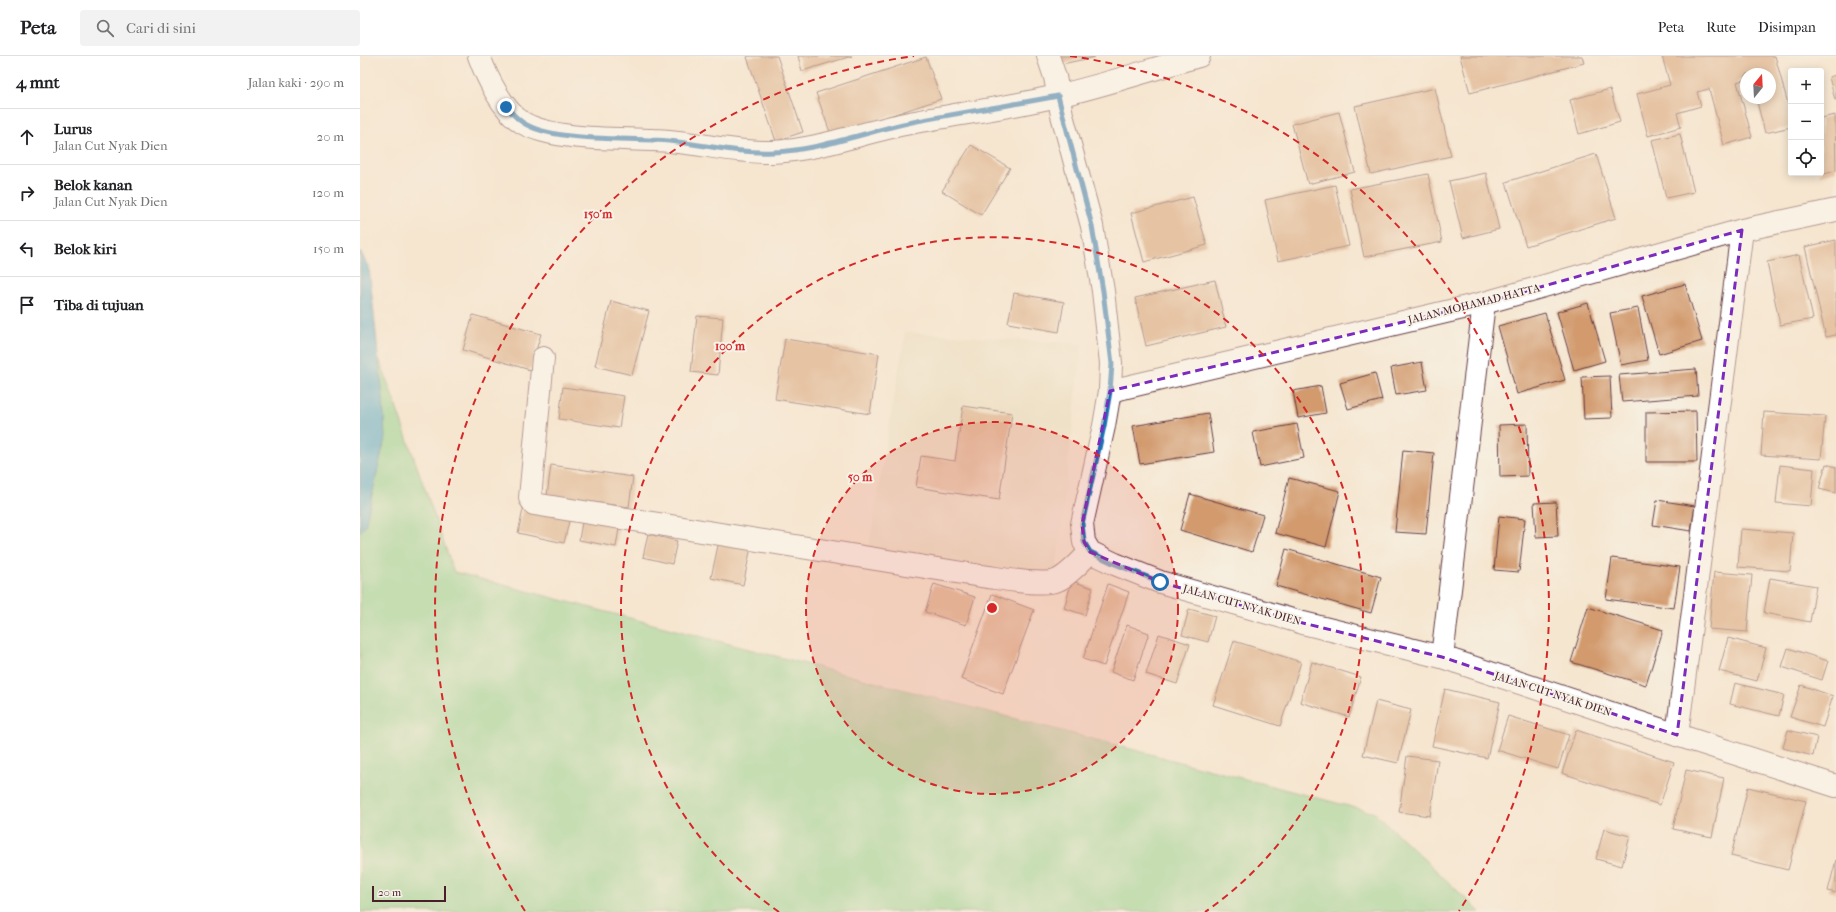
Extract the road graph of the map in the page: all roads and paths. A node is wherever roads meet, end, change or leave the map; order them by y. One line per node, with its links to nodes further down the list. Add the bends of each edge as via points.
1 (479, 56): 4 (street, via 486,75 506,107 522,122 538,129 593,138 656,140 756,152 786,151 827,144 904,124)
2 (1048, 56): 4 (street)
3 (1199, 56): 4 (street)
4 (1058, 96): 9 (street, via 1095,241 1112,364)
5 (1836, 210): 6 (street, JALAN MOHAMAD HATTA)
6 (1742, 230): 7 (street, JALAN MOHAMAD HATTA); 12 (street)
7 (1484, 303): 9 (street, JALAN MOHAMAD HATTA); 11 (street)
8 (543, 358): 10 (street, via 530,498 534,504 981,576 1047,583 1058,580)
9 (1110, 391): 10 (street, via 1082,524 1084,542)
10 (1090, 552): 11 (street, JALAN CUT NYAK DIEN, via 1160,582 1303,624)
11 (1442, 657): 12 (street, JALAN CUT NYAK DIEN)
12 (1677, 736): 13 (street, JALAN CUT NYAK DIEN)
13 (1836, 786)

